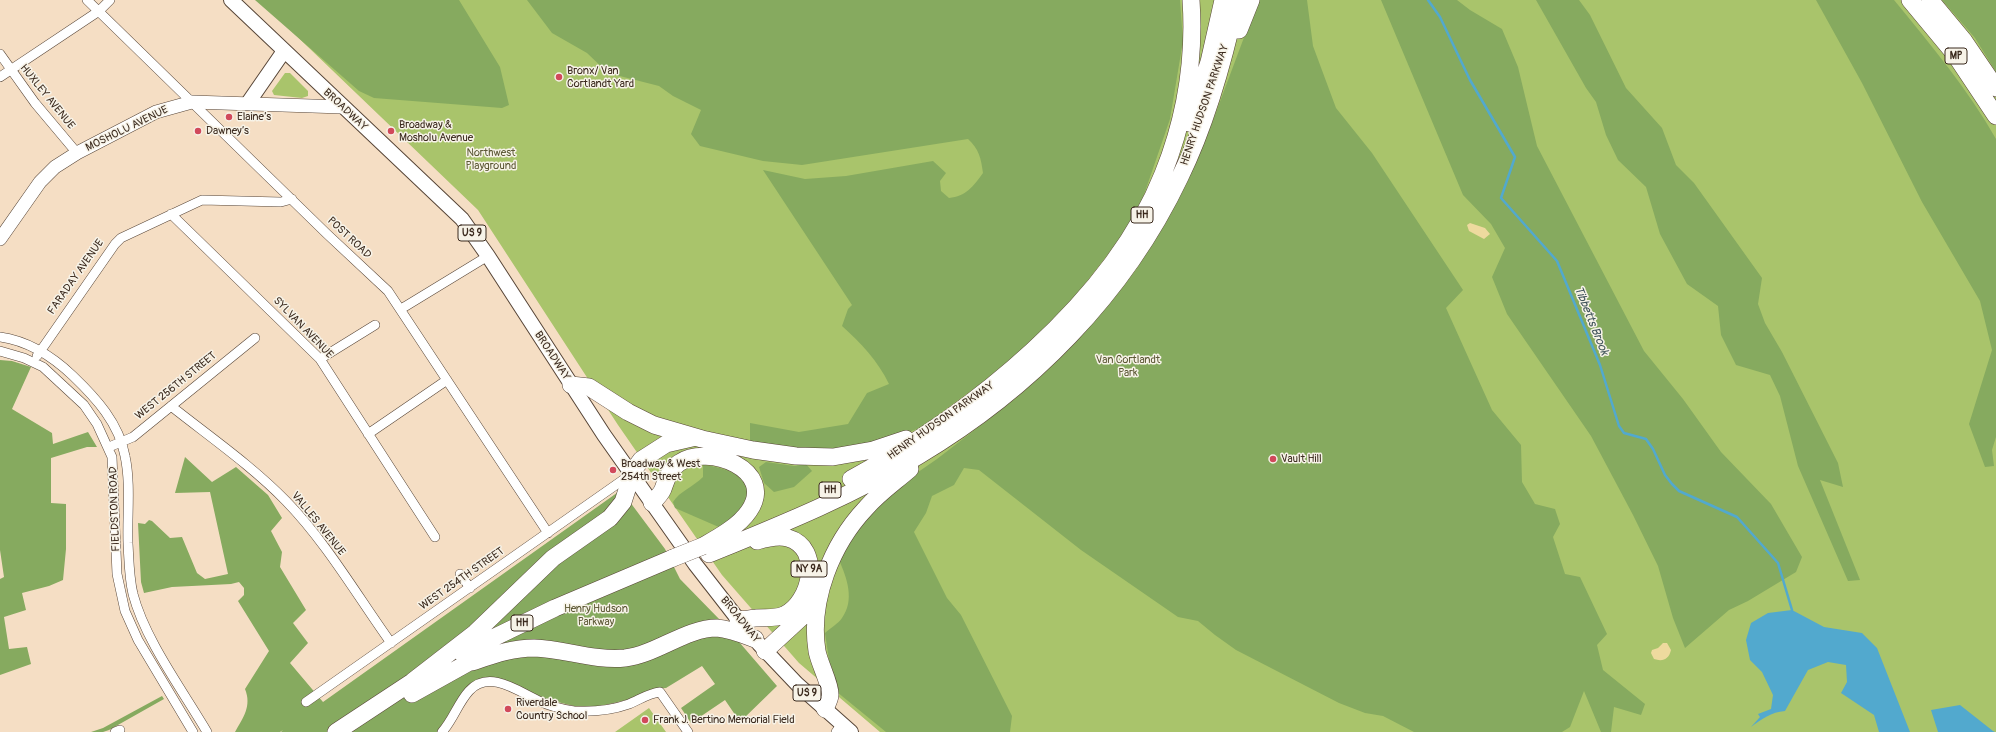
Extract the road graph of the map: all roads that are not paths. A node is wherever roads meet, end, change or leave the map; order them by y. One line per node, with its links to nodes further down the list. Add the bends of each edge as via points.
1 (87, 0): 10 (street, POST ROAD)
2 (110, 0): 10 (street)
3 (231, 0): 11 (main road, BROADWAY / US 9)
4 (1191, 0): 22 (highway, HENRY HUDSON PARKWAY / HH, via 1191,51 1184,100 1170,154)
5 (1223, 0): 22 (highway, via 1207,69 1184,138 1172,167)
6 (1237, 0): 16 (highway, HENRY HUDSON PARKWAY / HH)
7 (1251, 0): 16 (highway)
8 (1910, 0): 20 (highway, MP, via 1954,53)
9 (1930, 0): 15 (highway, MP, via 1964,41)
10 (99, 11): 13 (street); 17 (street, POST ROAD)
11 (284, 51): 18 (main road); 19 (main road, BROADWAY / US 9)
12 (0, 54): 13 (street, HUXLEY AVENUE)
13 (10, 70): 14 (street); 21 (street, HUXLEY AVENUE)
14 (0, 77)
15 (1996, 88)
16 (1213, 90): 38 (highway, HENRY HUDSON PARKWAY / HH, via 1181,176 1157,220 1117,282 1081,325 1034,370 990,407)
17 (192, 102): 18 (street, MOSHOLU AVENUE); 21 (street, MOSHOLU AVENUE, via 156,112); 23 (street, POST ROAD)
18 (248, 103): 19 (street, MOSHOLU AVENUE)
19 (342, 107): 26 (main road, BROADWAY / US 9, via 456,213)
20 (1996, 116)
21 (78, 153): 25 (street, MOSHOLU AVENUE, via 55,167 40,182)
22 (1152, 197): 38 (highway, HENRY HUDSON PARKWAY / HH, via 1120,252 1072,312)
23 (292, 199): 24 (street, FARADAY AVENUE, via 281,202 208,199); 27 (street, POST ROAD, via 388,291)
24 (171, 214): 31 (street, FARADAY AVENUE, via 118,240); 33 (street, SYLVAN AVENUE)
25 (0, 238)
26 (488, 256): 27 (street); 36 (main road, BROADWAY / US 9)
27 (401, 309): 35 (street, POST ROAD)
28 (375, 325): 33 (street)
29 (0, 338): 31 (street, FIELDSTON ROAD, via 19,341)
30 (255, 338): 37 (street, WEST 256TH STREET)
31 (40, 350): 34 (street, FARADAY AVENUE); 41 (street, FIELDSTON ROAD, via 61,365 94,396 109,417)
32 (0, 351): 34 (street, FIELDSTON ROAD)
33 (320, 359): 39 (street, SYLVAN AVENUE)
34 (34, 362): 42 (street, FIELDSTON ROAD, via 84,405)
35 (447, 380): 39 (street); 45 (street, POST ROAD)
36 (571, 385): 40 (highway, via 589,387 649,423); 43 (main road, BROADWAY / US 9)
37 (171, 406): 41 (street, WEST 256TH STREET); 56 (street, VALLES AVENUE, via 286,501 313,532)
38 (952, 425): 40 (highway, via 914,435 888,446 833,457 796,456); 47 (highway, HENRY HUDSON PARKWAY / HH, via 918,456 860,487); 48 (highway, HENRY HUDSON PARKWAY / HH, via 850,480); 53 (highway, via 863,511 839,546)
39 (368, 434): 46 (street, SYLVAN AVENUE)
40 (702, 439): 43 (highway, via 686,438 666,444 641,460)
41 (122, 443): 42 (street, WEST 256TH STREET); 51 (street, FIELDSTON ROAD, via 127,467)
42 (109, 447): 50 (street, FIELDSTON ROAD, via 114,468)
43 (632, 474): 44 (main road, BROADWAY / US 9); 45 (street, WEST 254TH STREET); 59 (highway, via 623,502 610,518 557,555 475,633)
44 (652, 503): 48 (highway, via 662,490 670,472 678,463 689,458 718,458 732,462 745,470 753,480 755,500 738,522); 55 (main road, BROADWAY / US 9)
45 (548, 533): 54 (street, WEST 254TH STREET)
46 (435, 537)
47 (728, 547): 48 (highway, HENRY HUDSON PARKWAY / HH); 55 (highway, NY 9A, via 768,538 786,538 801,547 809,561 806,588 792,610 777,617)
48 (706, 550): 49 (highway, HENRY HUDSON PARKWAY / HH, bridge)
49 (676, 563): 58 (highway, HENRY HUDSON PARKWAY / HH); 59 (highway, HENRY HUDSON PARKWAY / HH, via 528,620)
50 (117, 574): 51 (street); 62 (street, FIELDSTON ROAD, via 121,598 131,627)
51 (130, 574): 60 (street, FIELDSTON ROAD, via 133,593 143,622)
52 (460, 574): 54 (street)
53 (825, 578): 57 (highway, via 808,611); 63 (highway, via 817,610 815,633 818,659 830,692)
54 (470, 588): 56 (street, WEST 254TH STREET)
55 (738, 619): 57 (main road, BROADWAY / US 9)
56 (391, 643): 61 (street, WEST 254TH STREET)
57 (760, 645): 58 (highway, via 726,629 708,629 631,657 599,658 539,648 509,650); 63 (main road, BROADWAY / US 9)
58 (459, 667): 68 (highway, HENRY HUDSON PARKWAY / HH)
59 (412, 681): 67 (highway, HENRY HUDSON PARKWAY / HH)
60 (187, 698): 62 (street); 66 (street, FIELDSTON ROAD)
61 (306, 702)
62 (176, 704): 65 (street, FIELDSTON ROAD)
63 (824, 709): 64 (main road, BROADWAY / US 9)
64 (843, 729)
65 (193, 732)
66 (207, 732)
67 (336, 732)
68 (354, 732)
69 (442, 732): 70 (street, via 469,692 484,682 504,684 539,701 574,710 611,708 660,692)
70 (688, 732)

